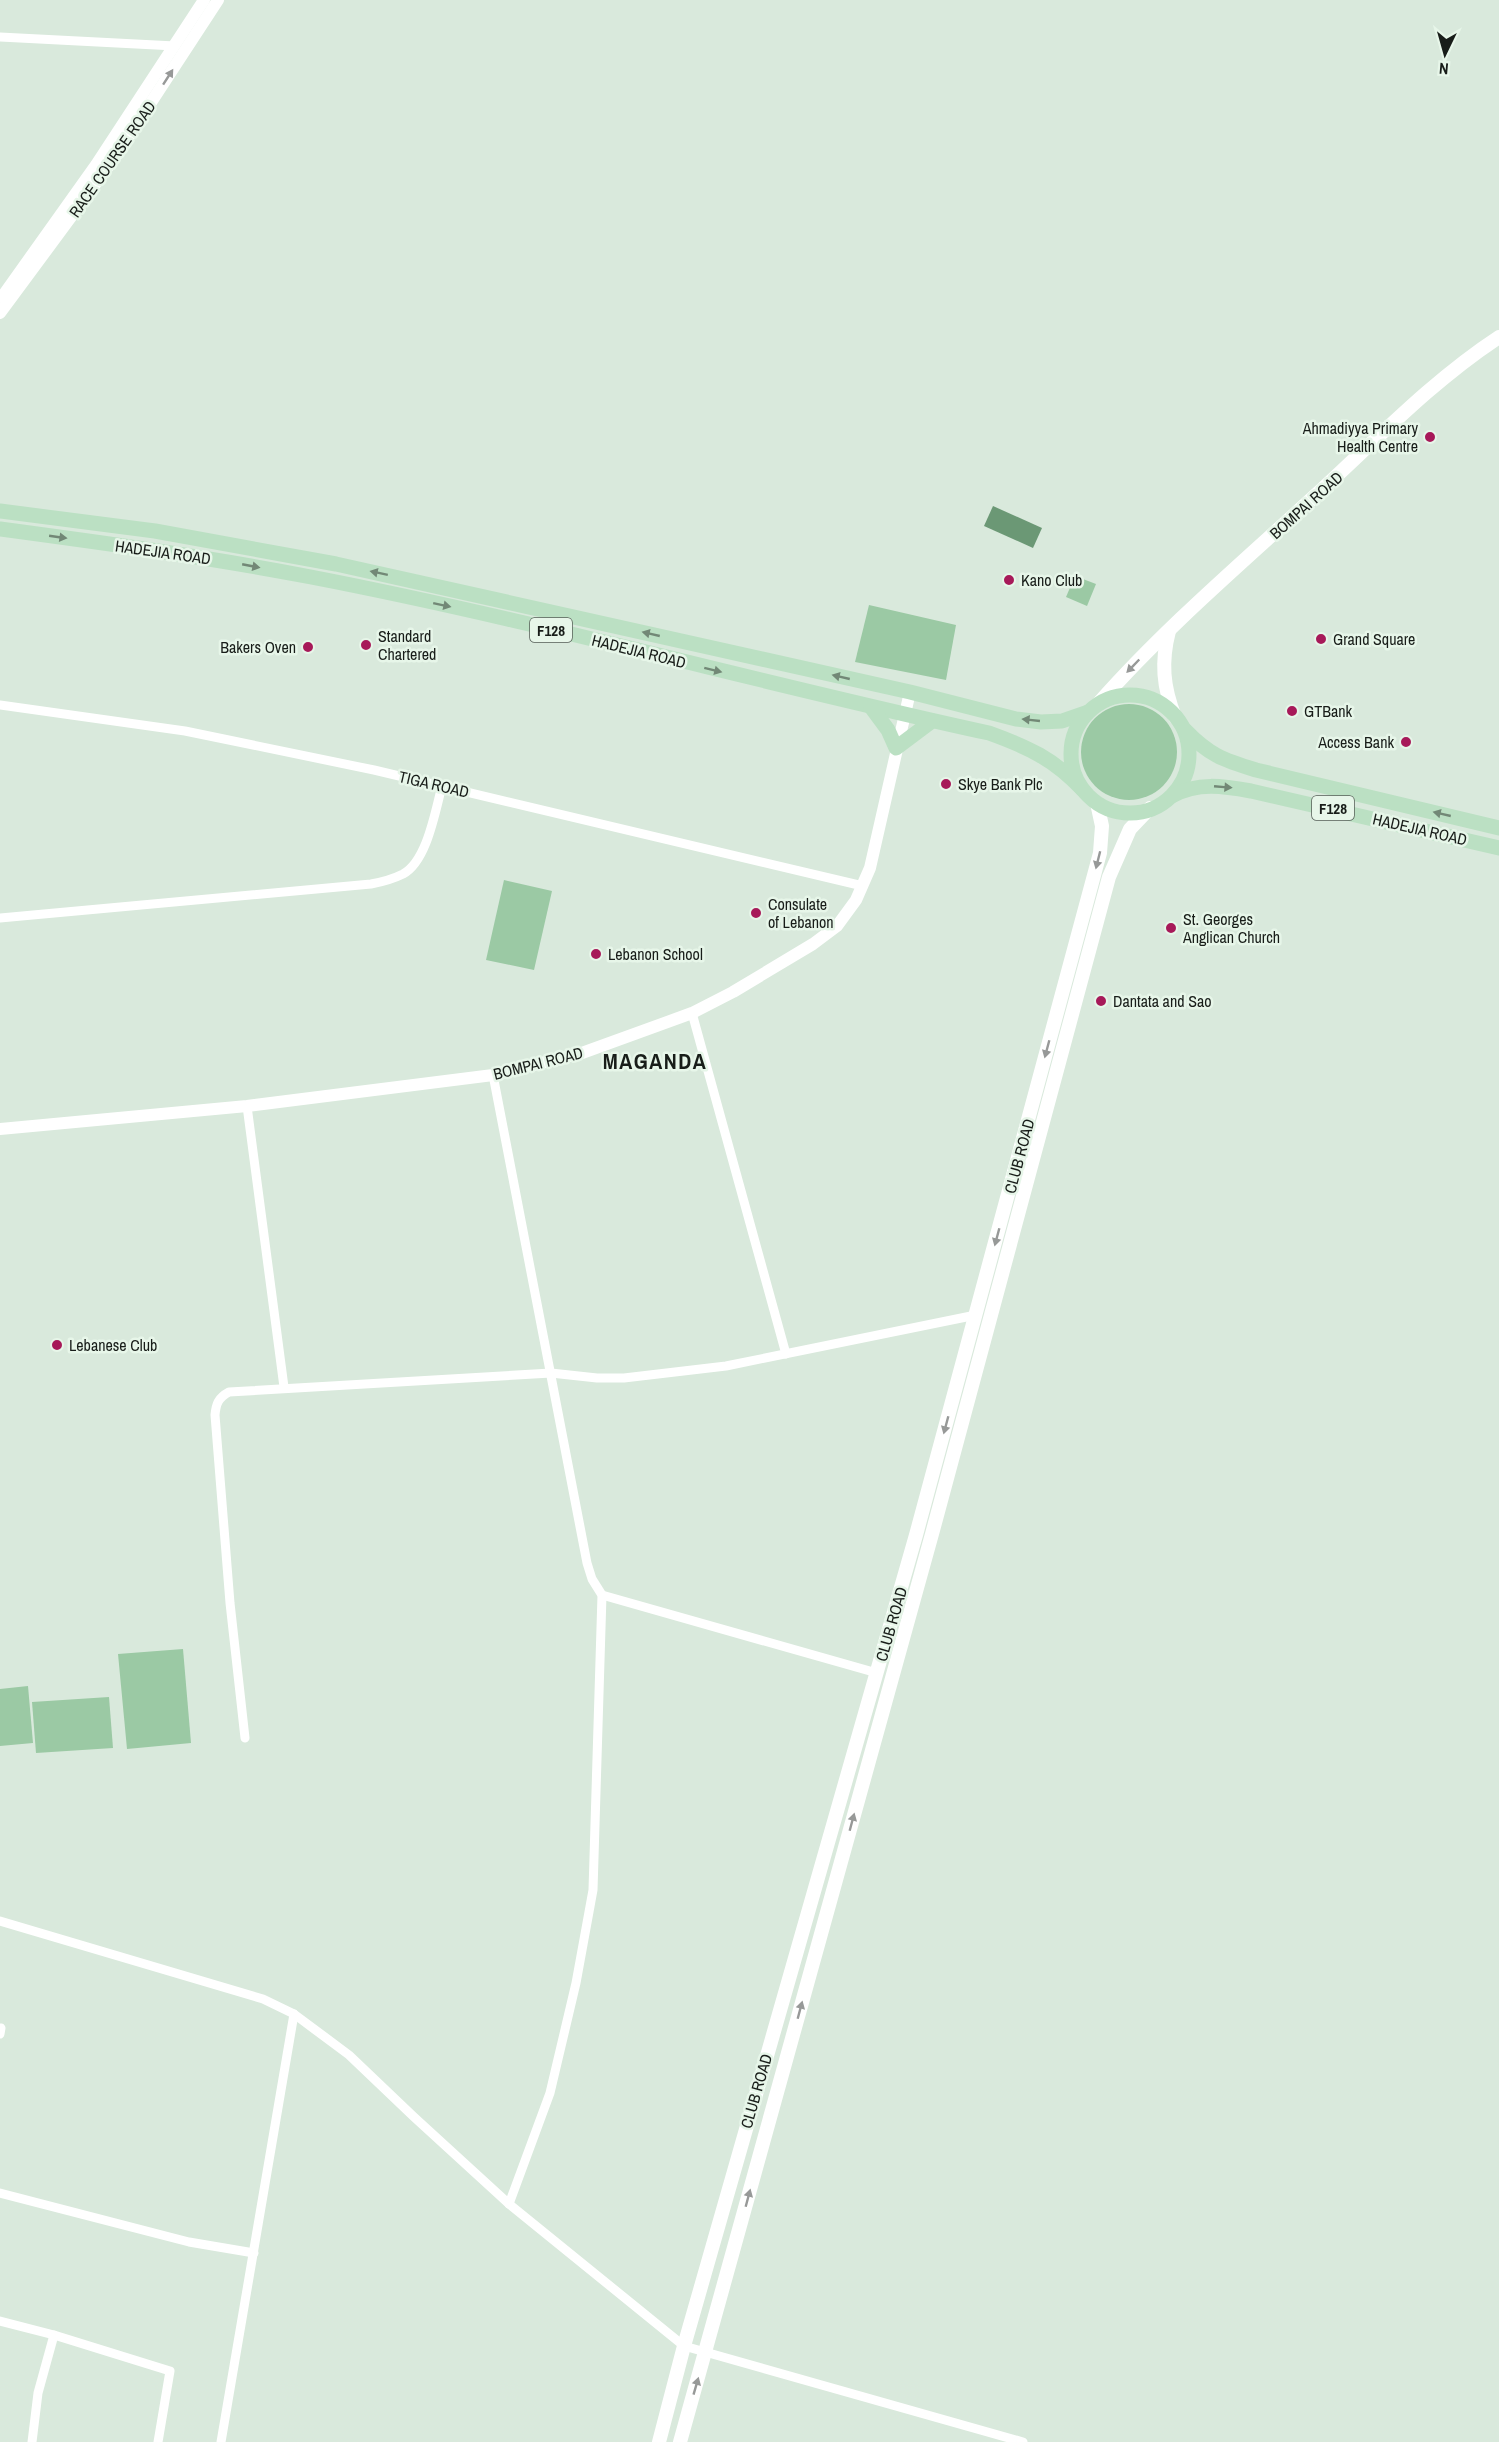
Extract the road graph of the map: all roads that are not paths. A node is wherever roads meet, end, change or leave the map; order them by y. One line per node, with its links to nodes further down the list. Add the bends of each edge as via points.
1 (204, 0): 4 (street, RACE COURSE ROAD)
2 (218, 0): 6 (street, RACE COURSE ROAD, one-way to 2, via 116,156)
3 (0, 37): 4 (street)
4 (175, 46): 5 (street, RACE COURSE ROAD)
5 (0, 300)
6 (0, 313)
7 (1499, 337): 10 (main road, BOMPAI ROAD, via 1383,433)
8 (0, 511): 11 (main road, HADEJIA ROAD / F128, one-way to 8, via 336,564 155,531)
9 (0, 529): 13 (main road, HADEJIA ROAD / F128, one-way to 13, via 313,577 508,619)
10 (1170, 629): 14 (main road, BOMPAI ROAD, one-way to 14); 17 (main road, via 1163,674)
11 (910, 692): 14 (main road, HADEJIA ROAD / F128, one-way to 11, via 1062,720 1041,722); 15 (street, BOMPAI ROAD)
12 (0, 705): 19 (street, TIGA ROAD, via 185,730)
13 (871, 707): 15 (main road, HADEJIA ROAD / F128); 18 (main road)
14 (1093, 708): 17 (main road, F128, via 1118,696 1139,696 1159,703); 20 (main road, via 1078,725 1072,741 1072,766)
15 (903, 714): 16 (main road, HADEJIA ROAD / F128); 18 (street, BOMPAI ROAD)
16 (932, 721): 18 (main road); 20 (main road, HADEJIA ROAD / F128, via 1020,744 1064,770)
17 (1178, 721): 21 (main road, via 1187,741 1187,765 1178,788); 24 (main road, HADEJIA ROAD / F128, one-way to 17, via 1230,762 1210,753)
18 (896, 748): 26 (street, BOMPAI ROAD)
19 (442, 786): 26 (street, TIGA ROAD); 27 (street, via 418,859 391,879)
20 (1083, 790): 22 (main road, F128)
21 (1167, 799): 23 (main road, F128); 25 (main road, HADEJIA ROAD / F128, one-way to 25, via 1200,786 1223,786)
22 (1097, 803): 23 (main road, F128, via 1115,811 1135,813); 29 (main road, CLUB ROAD, one-way to 29, via 1102,826 1100,853)
23 (1150, 808): 30 (main road, via 1130,829 1109,877)
24 (1499, 828)
25 (1499, 848)
26 (863, 886): 28 (street, BOMPAI ROAD, via 837,926 813,944)
27 (0, 918)
28 (692, 1013): 31 (street, BOMPAI ROAD, via 582,1053); 35 (street)
29 (1056, 1015): 30 (main road); 34 (main road, CLUB ROAD, one-way to 34)
30 (1071, 1019): 40 (main road)
31 (493, 1075): 32 (street, BOMPAI ROAD); 36 (street)
32 (247, 1106): 33 (street, BOMPAI ROAD); 37 (street)
33 (0, 1129)
34 (976, 1315): 35 (street); 39 (main road, CLUB ROAD, one-way to 39)
35 (786, 1354): 36 (street, via 726,1366 624,1378)
36 (551, 1373): 37 (street); 38 (street, via 587,1563)
37 (284, 1387): 42 (street, via 229,1392 221,1396 214,1415)
38 (602, 1595): 41 (street); 46 (street, via 593,1890 550,2093)
39 (882, 1657): 40 (main road); 41 (main road, CLUB ROAD)
40 (897, 1661): 51 (main road, one-way to 40)
41 (877, 1673): 50 (main road, CLUB ROAD)
42 (245, 1738)
43 (0, 1921): 44 (street, via 263,1999)
44 (294, 2014): 46 (street, via 349,2055); 47 (street)
45 (0, 2193): 47 (street, via 189,2242)
46 (509, 2204): 50 (street)
47 (254, 2253): 54 (street)
48 (0, 2321): 49 (street)
49 (54, 2335): 52 (street, via 38,2393); 53 (street, via 170,2371)
50 (684, 2346): 51 (street); 55 (main road, CLUB ROAD)
51 (705, 2352): 56 (main road, one-way to 51); 57 (street)
52 (32, 2442)
53 (158, 2442)
54 (221, 2442)
55 (659, 2442)
56 (680, 2442)
57 (1023, 2442)

